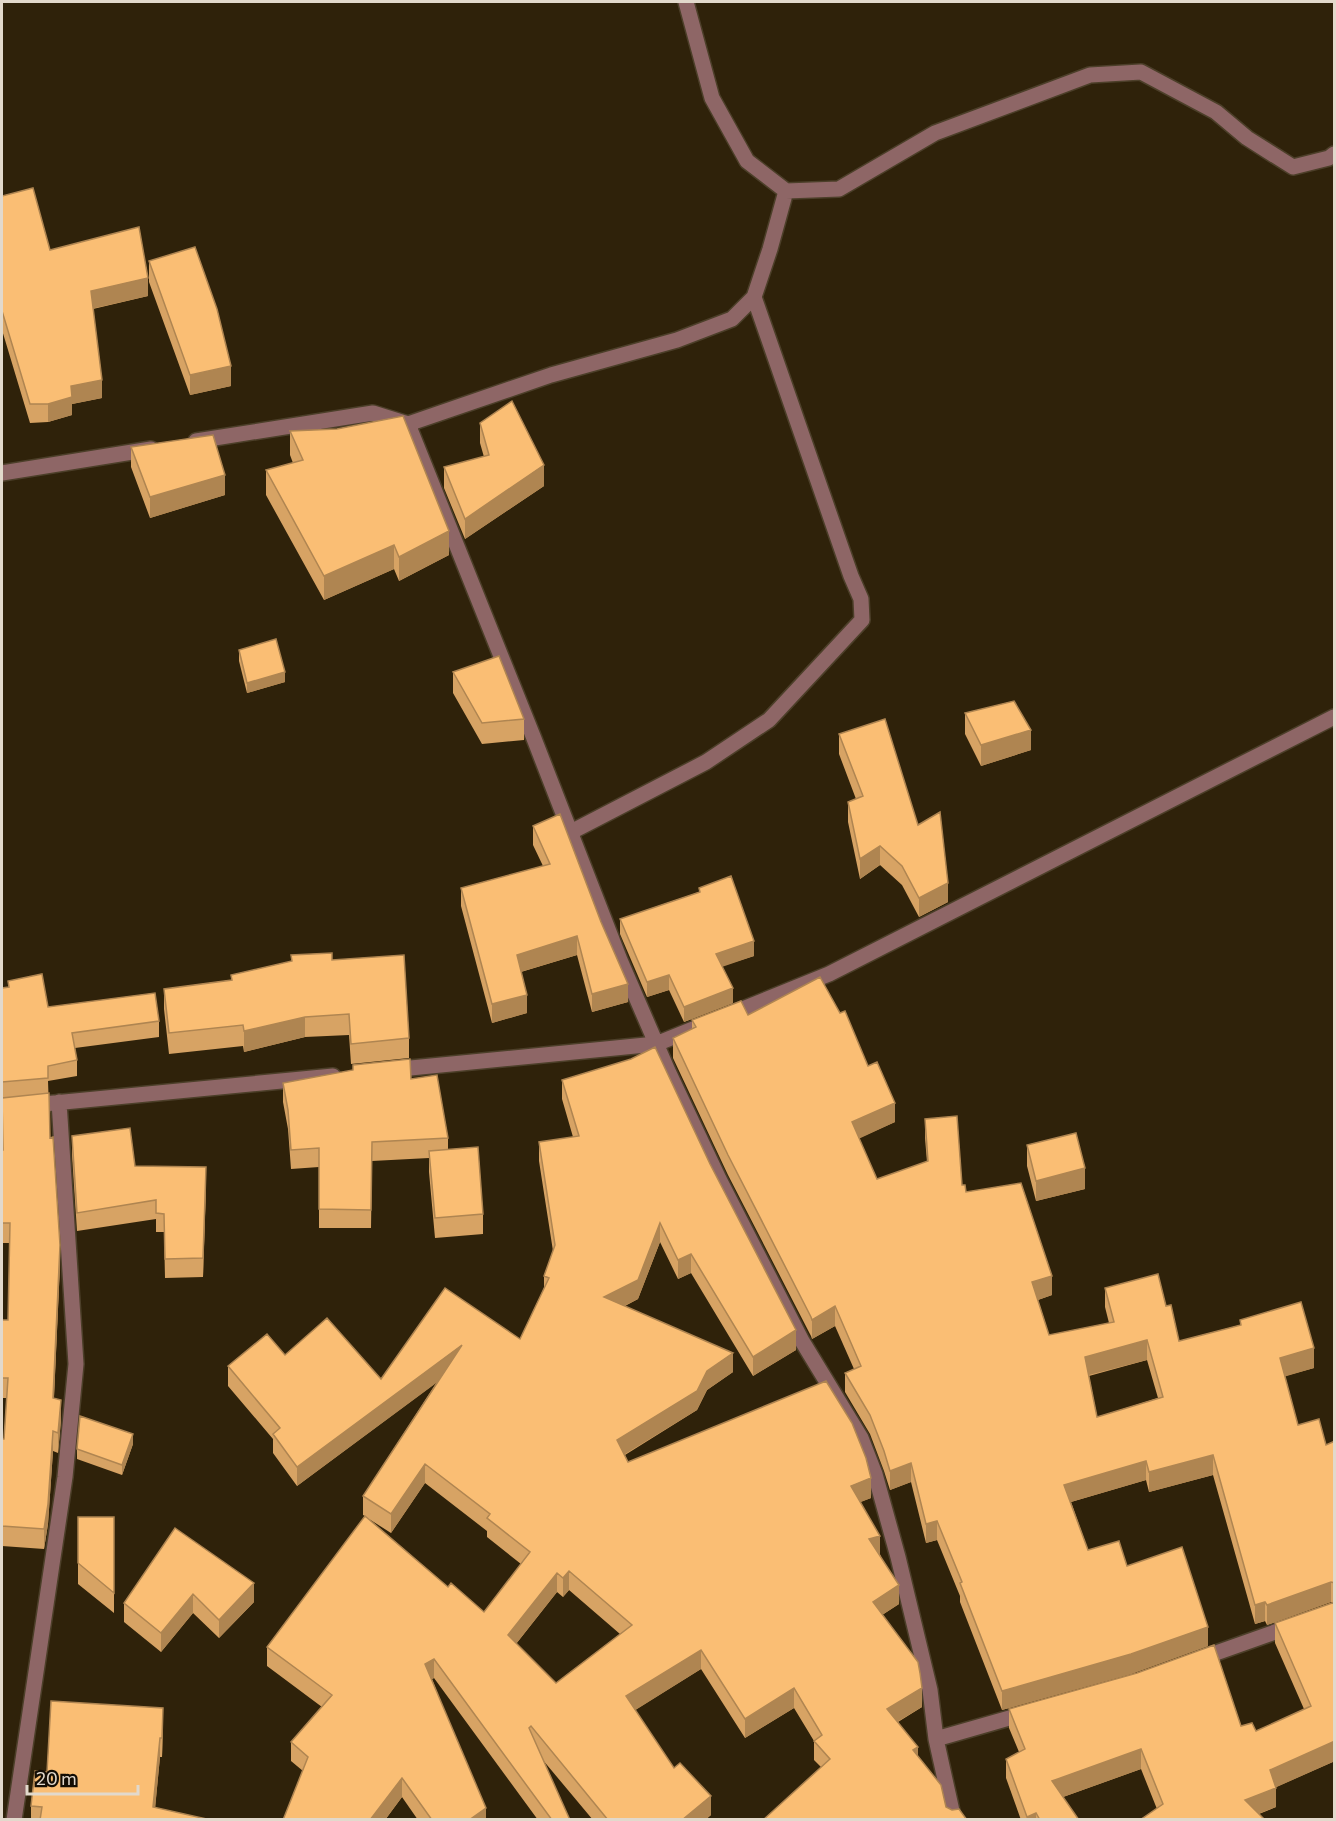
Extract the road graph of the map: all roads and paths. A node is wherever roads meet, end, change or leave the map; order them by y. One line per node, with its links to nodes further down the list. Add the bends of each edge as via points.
1 (686, 2): 3 (street, via 712,98 747,161)
2 (1335, 154): 3 (street, via 1293,167 1216,112 1141,72 1090,75 935,133 839,189)
3 (786, 191): 4 (street)
4 (754, 297): 5 (street, via 732,319 677,340 551,375); 8 (street, via 861,598 861,620 769,720 706,762)
5 (408, 424): 6 (street, via 373,413); 8 (street)
6 (2, 473)
7 (1335, 717): 9 (street, via 829,974)
8 (571, 832): 9 (street)
9 (656, 1044): 10 (street); 17 (street, via 719,1179 802,1341 861,1438 875,1474 900,1568 930,1690)
10 (381, 1071)
11 (345, 1075): 12 (street)
12 (59, 1102): 13 (street); 18 (street, via 76,1364 65,1477)
13 (2, 1108)
14 (1301, 1623): 15 (street)
15 (1190, 1663)
16 (1046, 1708): 17 (street)
17 (936, 1739): 19 (street)
18 (14, 1820)
19 (954, 1820)

